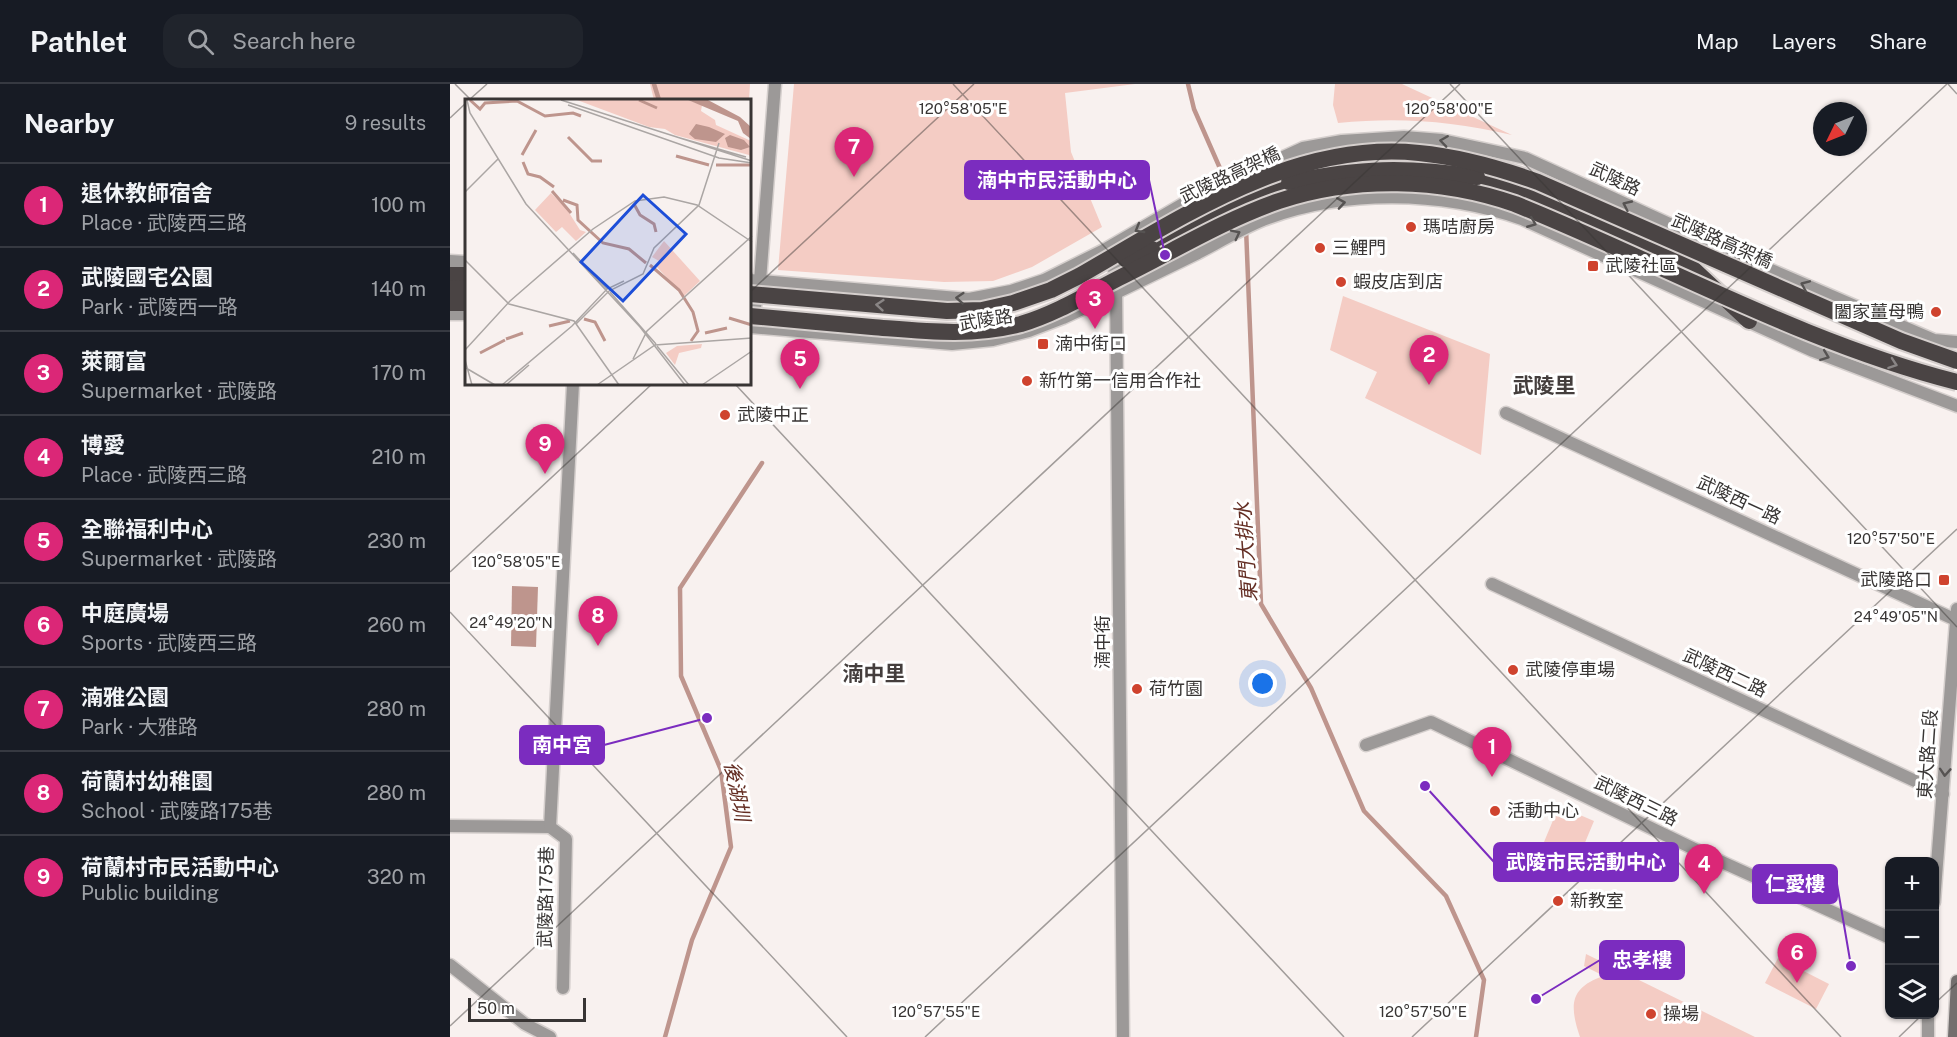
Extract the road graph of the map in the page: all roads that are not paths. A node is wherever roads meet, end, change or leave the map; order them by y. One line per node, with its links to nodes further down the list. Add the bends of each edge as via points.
1 (775, 84): 15 (street)
2 (1303, 148): 3 (street); 6 (street, 武陵路, one-way to 6, via 1190,200); 10 (street, 武陵路, one-way to 2, via 1525,158 1486,148 1404,137)
3 (1291, 159): 4 (street); 11 (street, via 1253,195)
4 (1304, 210): 18 (street, 武陵路, one-way to 4, via 1263,220); 20 (street, one-way to 20, via 1361,199 1404,197 1496,210)
5 (1152, 249): 9 (highway, bridge, via 1289,182 1398,168 1477,177 1527,192); 14 (highway, bridge); 19 (highway, bridge)
6 (1104, 250): 11 (street, 湳中街); 15 (street, 武陵路, one-way to 15, via 1044,280 969,299)
7 (450, 261): 8 (street)
8 (465, 262)
9 (1688, 264): 10 (highway); 20 (highway)
10 (1757, 264): 23 (street, 武陵路, one-way to 10, via 1934,339)
11 (1113, 268): 18 (street, 湳中街)
12 (450, 274): 13 (highway)
13 (465, 275)
14 (1079, 276): 15 (highway, 武陵路高架橋, one-way to 15, bridge, via 1013,303 982,310 947,311); 24 (highway, 武陵路高架橋, bridge, via 1249,184 1300,164 1381,152 1418,152 1466,160 1538,182 1901,341)
15 (753, 285)
16 (450, 288): 17 (highway)
17 (465, 289)
18 (1118, 293): 21 (street, 武陵路, via 1029,331 963,343); 42 (street, 湳中街)
19 (1087, 295): 22 (highway, bridge, via 1022,323 951,334); 25 (highway, one-way to 25, bridge, via 1232,221 1280,201 1372,183 1416,184 1466,190 1515,204 1848,348)
20 (1749, 321): 27 (street, one-way to 27, via 1813,351)
21 (752, 323)
22 (752, 323)
23 (1957, 342)
24 (1957, 361)
25 (1957, 382)
26 (573, 386): 34 (street, 武陵路175巷)
27 (1957, 406)
28 (1506, 413): 30 (street, 武陵西一路)
29 (1492, 584): 32 (street, 武陵西二路)
30 (1957, 615): 32 (street, 東大路二段, one-way to 32)
31 (1366, 745): 36 (street, 武陵西三路, via 1431,722)
32 (1943, 794): 35 (street, 東大路二段)
33 (450, 826): 34 (street)
34 (550, 827): 39 (street, 武陵路175巷, via 566,839)
35 (1938, 857)
36 (1885, 936)
37 (450, 965): 41 (street, via 525,1024)
38 (1957, 981): 44 (main road)
39 (563, 988)
40 (1928, 1019): 43 (street)
41 (550, 1037)
42 (1123, 1037)
43 (1928, 1037)
44 (1954, 1037)

